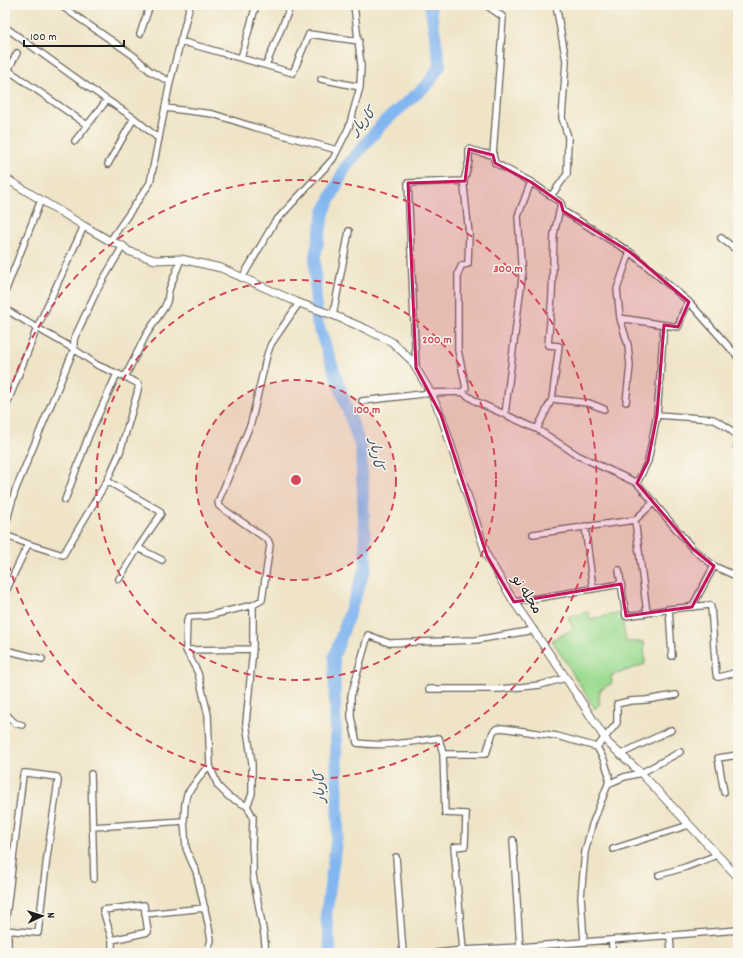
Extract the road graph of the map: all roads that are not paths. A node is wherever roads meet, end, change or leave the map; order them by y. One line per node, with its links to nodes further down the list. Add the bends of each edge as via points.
1 (60, 5): 18 (street, via 134,56 150,71)
2 (150, 5): 10 (street)
3 (190, 5): 11 (street)
4 (256, 5): 14 (street)
5 (291, 5): 15 (street)
6 (354, 5): 12 (street)
7 (486, 5): 27 (street, via 502,17)
8 (556, 5): 32 (street, via 566,61 562,118 568,136 567,174)
9 (5, 27): 20 (street)
10 (140, 34)
11 (180, 41): 14 (street); 18 (street)
12 (359, 41): 15 (street, via 309,34 293,73); 19 (street)
13 (17, 53): 16 (street)
14 (241, 58): 15 (street)
15 (266, 65)
16 (6, 73): 23 (street)
17 (322, 78): 19 (street)
18 (170, 82): 21 (street)
19 (360, 87): 26 (street, via 349,127)
20 (107, 100): 22 (street); 23 (street)
21 (165, 108): 24 (street); 26 (street, via 213,114)
22 (134, 118): 24 (street); 28 (street)
23 (87, 125): 25 (street)
24 (159, 139): 38 (street, via 150,183)
25 (75, 141)
26 (337, 150): 43 (street, via 333,159 274,223)
27 (493, 155): 30 (street, via 469,149); 31 (street, via 495,163)
28 (108, 164)
29 (5, 179): 33 (street, محله نو)
30 (464, 181): 54 (street, via 408,182); 57 (street, via 469,234 468,264 462,265 458,273 458,350 466,388)
31 (531, 182): 32 (street); 64 (street, via 518,216 522,278)
32 (551, 196): 34 (street)
33 (41, 200): 35 (street, محله نو); 44 (street)
34 (561, 203): 41 (street, via 563,211); 59 (street, via 554,234 548,345 559,346)
35 (84, 226): 38 (street, محله نو); 51 (street)
36 (349, 231): 48 (street)
37 (720, 238): 40 (street)
38 (110, 241): 39 (street, محله نو)
39 (123, 246): 42 (street, محله نو, via 128,251 156,260); 52 (street, via 97,290 74,339)
40 (738, 251)
41 (630, 252): 45 (street); 49 (street, via 617,289)
42 (181, 259): 43 (street, محله نو, via 220,268); 56 (street, via 167,302 146,335)
43 (242, 278): 46 (street, محله نو)
44 (5, 292)
45 (689, 302): 50 (street, via 678,327); 53 (street)
46 (300, 304): 48 (street, محله نو); 88 (street, via 271,344 251,423 218,502 219,506 268,540 270,545 262,600)
47 (5, 309): 51 (street)
48 (333, 315): 54 (street, محله نو, via 392,342)
49 (620, 318): 50 (street); 61 (street, via 628,345 630,366)
50 (664, 325): 65 (street)
51 (36, 328): 52 (street); 62 (street)
52 (74, 349): 55 (street); 74 (street, via 15,491)
53 (738, 357)
54 (416, 368): 58 (street, محله نو)
55 (117, 374): 56 (street); 70 (street, via 89,435)
56 (125, 377): 68 (street, via 139,384 120,452)
57 (462, 392): 58 (street); 64 (street, via 477,402)
58 (432, 393): 60 (street); 87 (street, محله نو, via 487,556)
59 (552, 399): 63 (street, via 589,403); 66 (street)
60 (362, 401)
61 (626, 402)
62 (5, 409)
63 (604, 409)
64 (505, 414): 66 (street)
65 (656, 414): 67 (street, via 713,419); 69 (street, via 648,461)
66 (537, 429): 69 (street, via 579,456)
67 (738, 437)
68 (107, 481): 77 (street, via 62,554); 78 (street, via 160,511 160,516)
69 (637, 483): 71 (street)
70 (65, 500)
71 (654, 502): 72 (street); 80 (street, via 694,549)
72 (635, 520): 73 (street); 91 (street)
73 (585, 526): 75 (street); 85 (street)
74 (5, 527)
75 (533, 534)
76 (5, 535): 77 (street)
77 (28, 544): 86 (street)
78 (138, 548): 79 (street); 83 (street)
79 (162, 560)
80 (714, 566): 82 (street); 89 (street)
81 (619, 570): 84 (street)
82 (738, 577)
83 (119, 579)
84 (621, 584): 85 (street); 91 (street, via 626,616)
85 (593, 589): 87 (street)
86 (5, 593)
87 (514, 602): 92 (street, محله نو)
88 (253, 606): 93 (street); 95 (street, via 207,616 189,617)
89 (692, 607): 90 (street); 98 (street, via 711,607 717,677)
90 (669, 609): 91 (street); 96 (street)
91 (647, 614)
92 (534, 630): 99 (street, محله نو); 108 (street, via 476,640 389,643 368,635 351,696 351,717 357,743 397,744 439,738)
93 (252, 649): 95 (street); 116 (street, via 246,722 252,763 252,794)
94 (5, 650): 97 (street)
95 (186, 650): 111 (street, via 198,673 208,715)
96 (672, 656)
97 (42, 660)
98 (738, 672)
99 (566, 678): 100 (street, via 540,685 500,689); 105 (street, محله نو)
100 (429, 689)
101 (676, 695): 105 (street, via 617,704 617,723)
102 (5, 713): 103 (street, via 14,723)
103 (22, 725)
104 (671, 730): 109 (street)
105 (605, 738): 106 (street); 109 (street, محله نو)
106 (597, 748): 108 (street, via 557,736 502,728 493,732 486,754); 114 (street, via 609,775)
107 (680, 752): 112 (street)
108 (443, 754): 136 (street, via 445,813 466,814 465,846 454,847)
109 (621, 754): 112 (street, محله نو)
110 (738, 755): 115 (street, via 718,758)
111 (210, 766): 116 (street, via 218,786 229,798); 117 (street, via 188,794)
112 (641, 773): 114 (street); 118 (street, محله نو)
113 (91, 774): 119 (street)
114 (608, 784): 134 (street, via 592,825 585,852 580,897)
115 (724, 792)
116 (247, 806): 141 (street, via 253,817 253,875)
117 (184, 821): 119 (street); 127 (street, via 186,848 196,871)
118 (689, 825): 121 (street); 122 (street, محله نو)
119 (93, 827): 126 (street)
120 (513, 840): 135 (street)
121 (613, 849)
122 (717, 855): 124 (street); 125 (street, محله نو)
123 (396, 857): 142 (street)
124 (659, 875)
125 (738, 877)
126 (94, 879)
127 (205, 908): 128 (street); 140 (street, via 211,940)
128 (145, 914): 132 (street, via 148,932); 132 (street, via 144,905 103,910)
129 (6, 929): 129 (street, via 38,933 57,777 26,773 23,775); 138 (street)
130 (738, 930): 131 (street)
131 (670, 935): 133 (street); 146 (street)
132 (112, 940): 139 (street)
133 (612, 940): 134 (street); 145 (street)
134 (584, 942): 135 (street)
135 (520, 947): 137 (street)
136 (462, 950): 137 (street); 144 (street)
137 (490, 951)
138 (8, 953)
139 (112, 953)
140 (207, 953)
141 (266, 953)
142 (403, 953)
143 (436, 953): 144 (street)
144 (439, 953)
145 (612, 953)
146 (671, 953)

